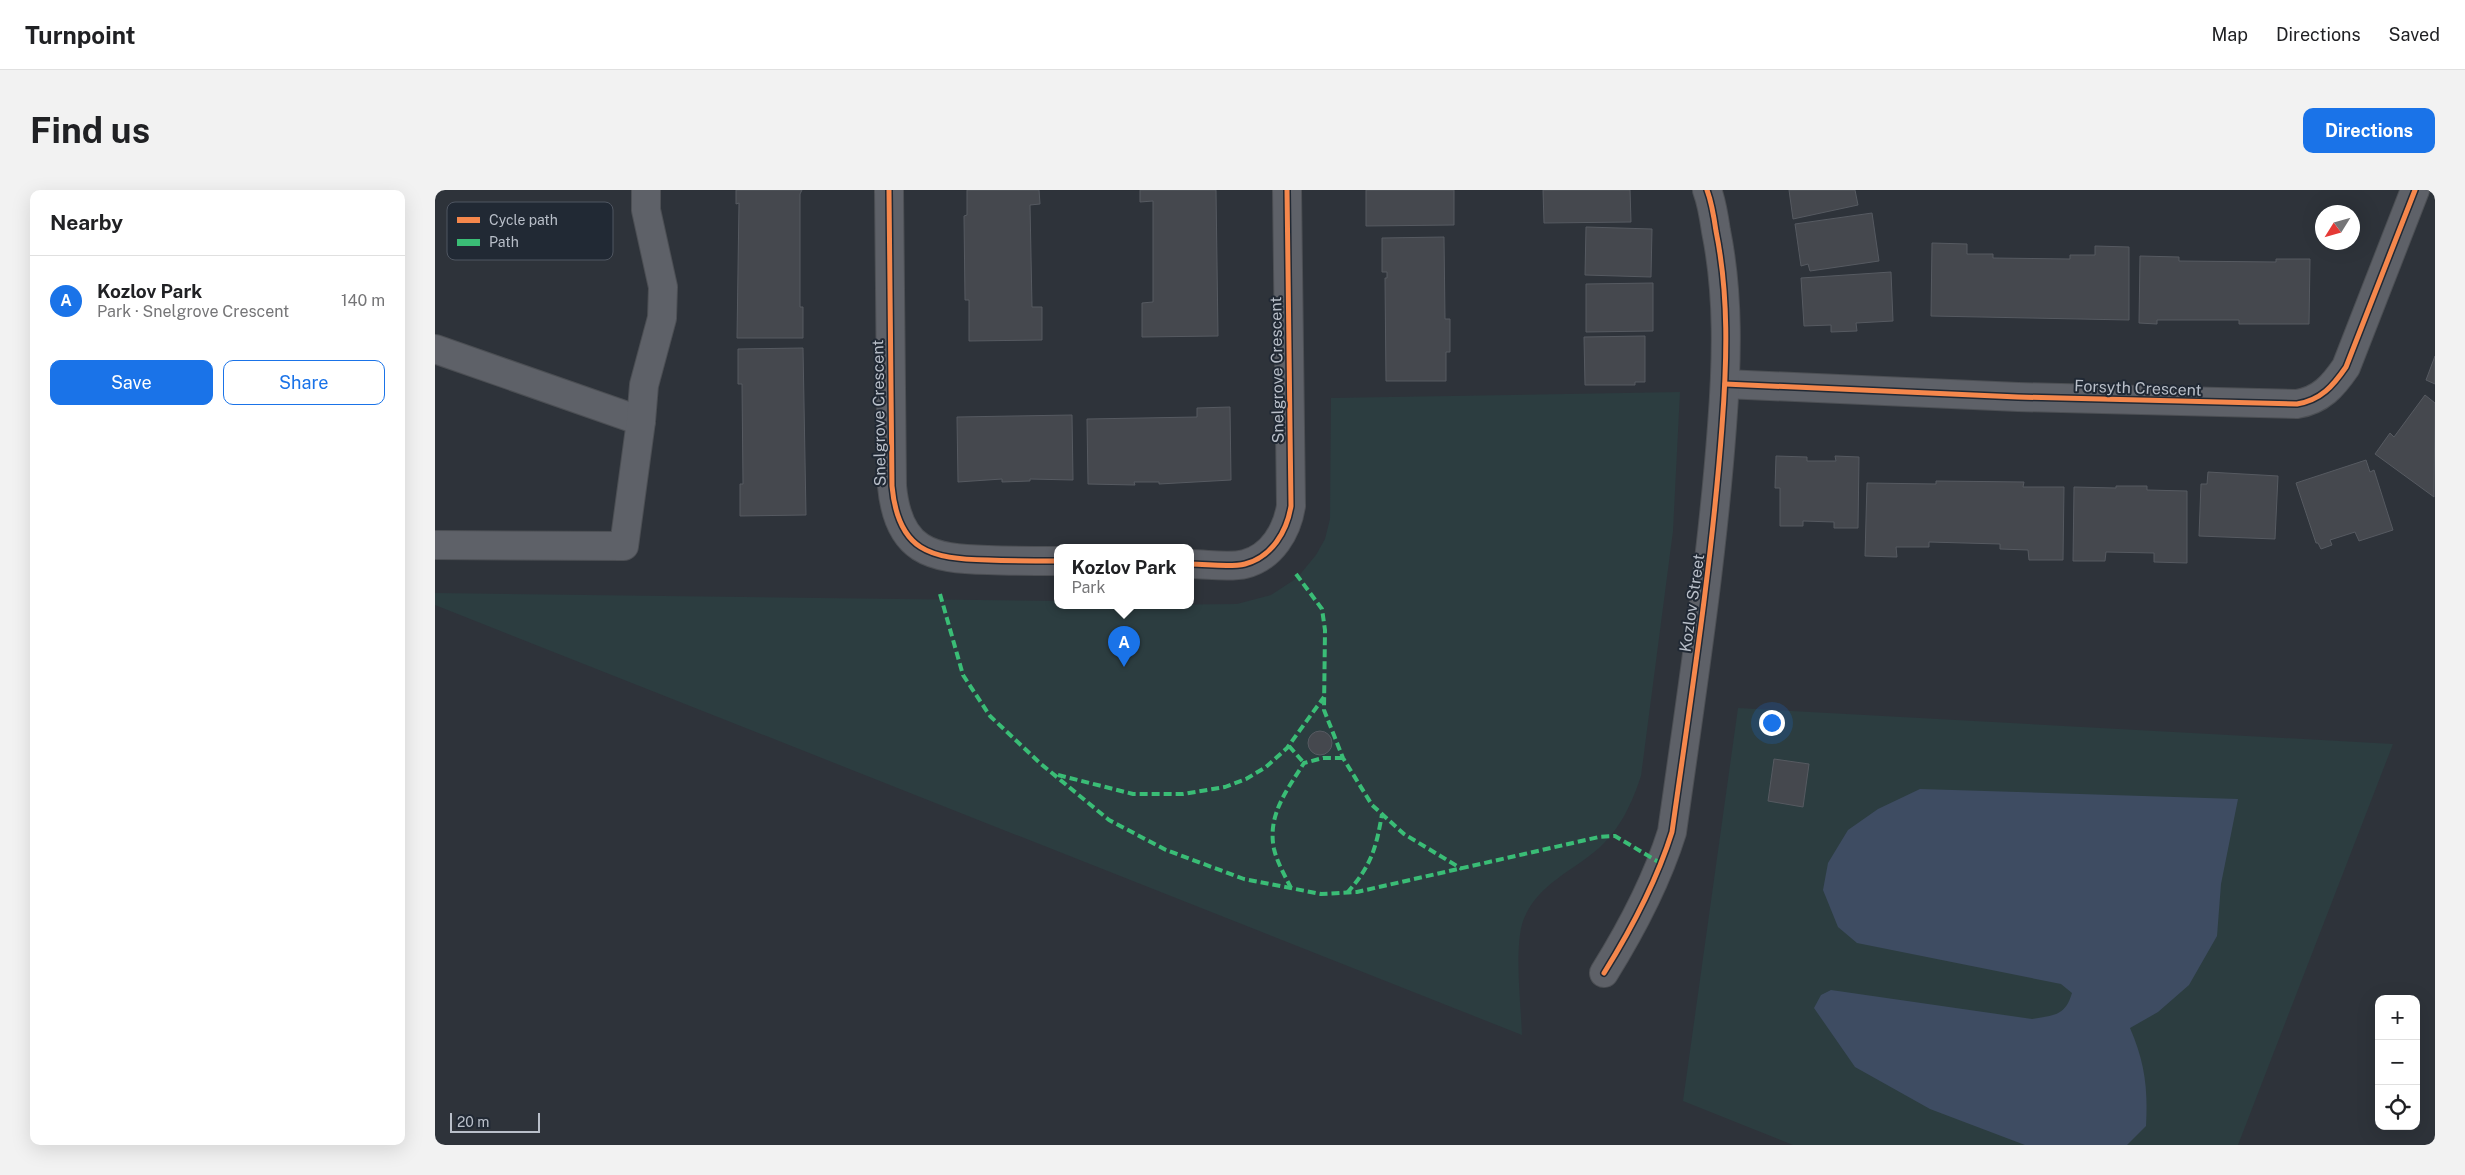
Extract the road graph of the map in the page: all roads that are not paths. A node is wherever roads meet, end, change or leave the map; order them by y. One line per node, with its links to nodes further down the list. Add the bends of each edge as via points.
1 (646, 190): 8 (street, via 645,210 663,287 663,318 643,385)
2 (889, 190): 10 (street, Snelgrove Crescent, via 894,509 904,530 921,549 943,558)
3 (1287, 190): 11 (street, Snelgrove Crescent, via 1289,522 1279,541 1245,564)
4 (1707, 190): 7 (street, Kozlov Street, via 1721,255 1726,315)
5 (2415, 190): 7 (street, Forsyth Crescent, via 2346,367 2335,384 2311,402 2028,397)
6 (435, 349): 8 (street)
7 (1725, 384): 12 (street, Kozlov Street, via 1714,531 1672,832 1662,864 1634,923)
8 (641, 421): 9 (street, via 624,546)
9 (435, 546)
10 (1054, 562)
11 (1194, 564)
12 (1604, 973)

